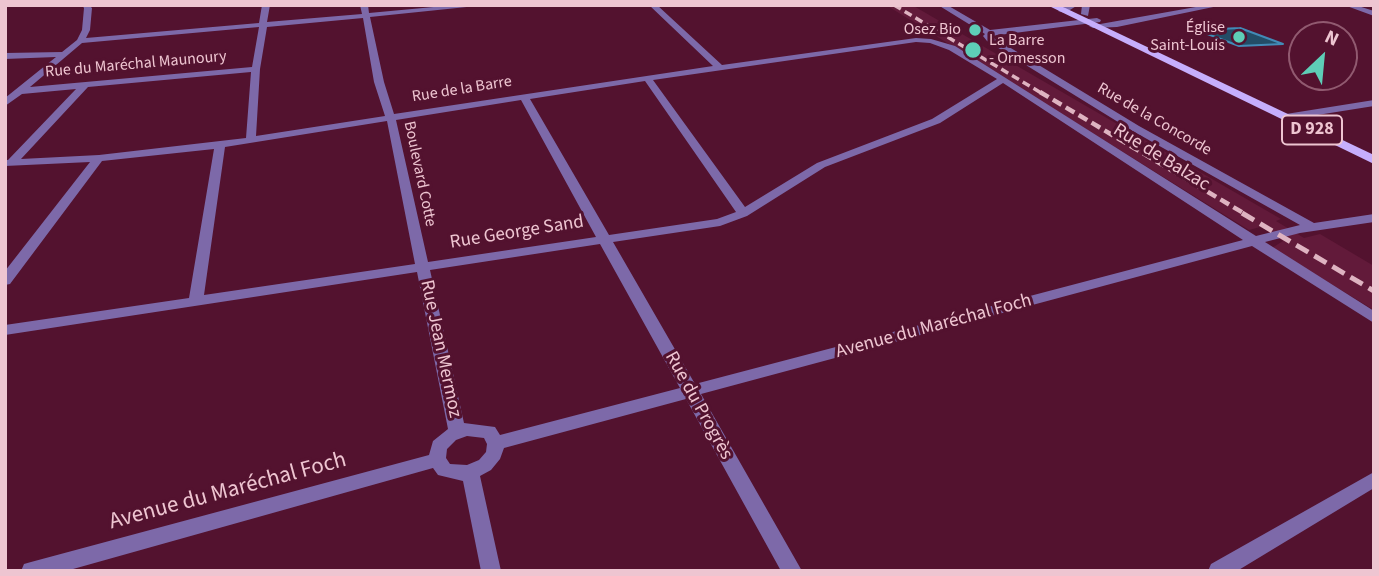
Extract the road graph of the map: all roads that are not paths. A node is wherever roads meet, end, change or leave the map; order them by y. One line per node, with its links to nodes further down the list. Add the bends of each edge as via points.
1 (85, 5): 18 (street, via 86,30)
2 (266, 5): 15 (street)
3 (364, 5): 13 (street, Boulevard Cotte)
4 (483, 5): 10 (street)
5 (652, 5): 21 (street)
6 (941, 5): 16 (street, Rue de la Concorde)
7 (1051, 5): 11 (main road, D 928)
8 (1220, 5): 14 (street, via 1129,22)
9 (1347, 5): 12 (street)
10 (447, 7): 13 (street)
11 (1069, 7): 14 (main road, D 928)
12 (1374, 14)
13 (366, 17): 15 (street); 30 (street, Boulevard Cotte)
14 (1092, 19): 16 (street); 31 (main road, D 928)
15 (264, 26): 18 (street); 22 (street)
16 (989, 33): 39 (street, Rue de la Concorde, via 990,39 1135,128)
17 (923, 40): 21 (street, Rue de la Barre); 24 (street, Rue de Balzac, via 944,44)
18 (80, 41): 19 (street)
19 (66, 54): 20 (street); 26 (street)
20 (5, 57)
21 (720, 68): 23 (street, Rue de la Barre)
22 (256, 69): 25 (street, Rue du Maréchal Maunoury); 32 (street)
23 (648, 79): 27 (street, Rue de la Barre); 37 (street)
24 (1002, 80): 37 (street, Rue George Sand, via 936,121 821,165); 41 (street, Rue de Balzac)
25 (85, 85): 26 (street, Rue du Maréchal Maunoury); 36 (street)
26 (20, 91): 28 (street)
27 (524, 97): 30 (street, Rue de la Barre); 40 (street, Rue du Progrès)
28 (5, 103)
29 (1374, 103): 31 (street)
30 (390, 117): 32 (street, Rue de la Barre); 42 (street, Boulevard Cotte)
31 (1286, 117): 35 (main road, D 928)
32 (251, 140): 33 (street, Rue de la Barre)
33 (220, 145): 34 (street, Rue de la Barre); 44 (street)
34 (99, 158): 36 (street, Rue de la Barre); 43 (street)
35 (1374, 160)
36 (8, 163)
37 (743, 213): 40 (street, Rue George Sand, via 720,222)
38 (1374, 218): 39 (street, Avenue du Maréchal Foch)
39 (1312, 227): 41 (street, Avenue du Maréchal Foch)
40 (606, 239): 42 (street, Rue George Sand); 47 (street, Rue du Progrès)
41 (1255, 242): 45 (street, Rue de Balzac); 47 (street, Avenue du Maréchal Foch)
42 (423, 267): 44 (street, Rue George Sand); 48 (street, Rue Jean Mermoz)
43 (5, 281)
44 (196, 301): 46 (street, Rue George Sand)
45 (1374, 318)
46 (5, 330)
47 (689, 392): 49 (street, Avenue du Maréchal Foch); 55 (street, Rue du Progrès)
48 (457, 431): 49 (street, via 482,429); 50 (street, via 439,446)
49 (496, 443): 51 (street, via 490,460)
50 (437, 459): 51 (street, via 444,470); 53 (street, Avenue du Maréchal Foch)
51 (470, 472): 54 (street)
52 (1374, 479): 56 (street)
53 (31, 571)
54 (491, 571)
55 (792, 571)
56 (1218, 571)

